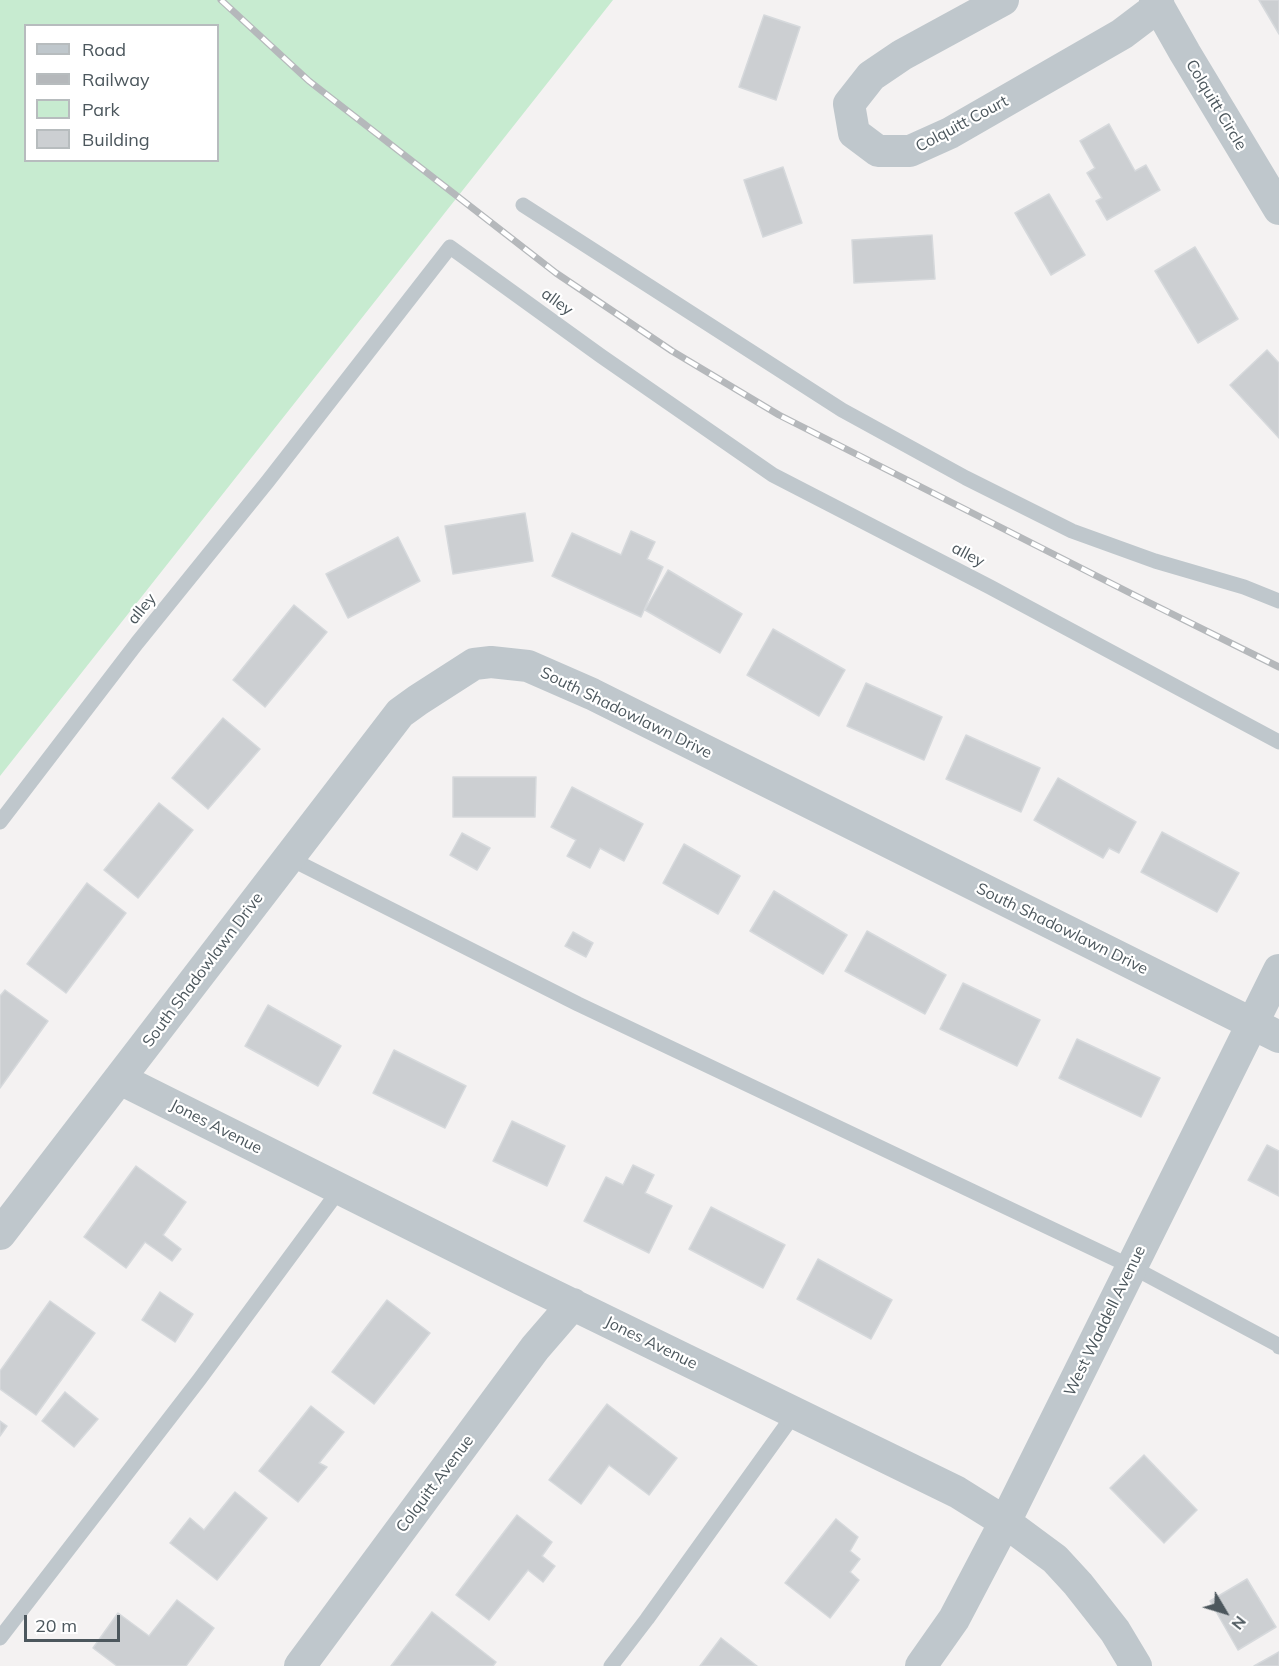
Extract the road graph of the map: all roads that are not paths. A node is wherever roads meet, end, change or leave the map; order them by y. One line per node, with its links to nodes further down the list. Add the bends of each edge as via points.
1 (1003, 0): 2 (street, Colquitt Court, via 902,55 872,76 849,104 854,133 878,151 910,151 950,133 1112,40)
2 (1157, 3): 4 (street, Colquitt Circle)
3 (523, 205): 5 (lane, via 842,410 966,478 1072,531)
4 (1279, 209)
5 (1279, 601)
6 (1279, 742): 7 (lane, alley, via 773,475 450,247)
7 (0, 822)
8 (289, 858): 10 (street, South Shadowlawn Drive, via 400,713 474,664 528,666); 11 (street, South Shadowlawn Drive); 14 (lane, via 578,1004)
9 (1279, 970): 10 (street, West Waddell Avenue)
10 (1266, 1030): 14 (street, West Waddell Avenue)
11 (120, 1079): 12 (street, Jones Avenue); 13 (street, South Shadowlawn Drive)
12 (340, 1189): 15 (street, Jones Avenue); 19 (lane)
13 (0, 1234)
14 (1132, 1267): 16 (lane); 18 (street, West Waddell Avenue)
15 (573, 1304): 17 (street, Jones Avenue); 20 (street, Colquitt Avenue, via 528,1358)
16 (1279, 1347)
17 (795, 1413): 18 (street, Jones Avenue, via 957,1492); 21 (lane)
18 (1005, 1522): 22 (street, West Waddell Avenue, via 954,1619); 23 (street, Jones Avenue, via 1071,1575 1115,1630)
19 (0, 1638)
20 (300, 1666)
21 (610, 1666)
22 (921, 1666)
23 (1136, 1666)

